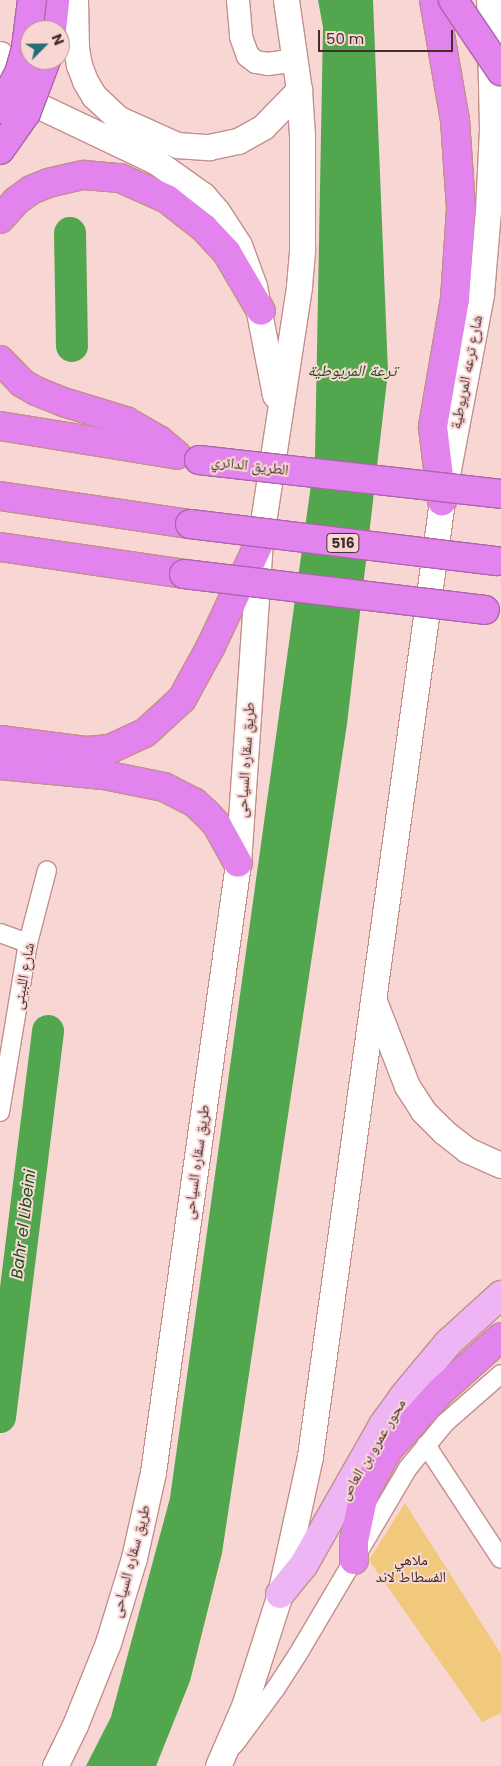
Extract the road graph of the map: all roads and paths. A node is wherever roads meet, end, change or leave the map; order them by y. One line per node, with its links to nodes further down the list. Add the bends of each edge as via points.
1 (32, 0): 19 (highway, bridge, via 21,64)
2 (55, 0): 9 (highway)
3 (75, 0): 10 (main road)
4 (238, 0): 13 (street, via 241,37 248,56 256,62 268,64)
5 (286, 0): 13 (main road)
6 (434, 0): 30 (highway, via 455,120 461,209 455,299 432,427)
7 (453, 0): 17 (highway, bridge)
8 (489, 0): 30 (main road, شارع ترعه المريوطية, via 492,128 481,294)
9 (53, 20)
10 (70, 28)
11 (0, 48): 14 (main road)
12 (0, 54): 22 (main road, via 17,85 39,106 155,161 203,196 217,211 238,245 247,263)
13 (295, 60): 18 (main road)
14 (20, 61)
15 (70, 62): 18 (main road, via 106,109 135,128 177,145 208,147 238,141 263,128)
16 (42, 70): 20 (highway, bridge, via 26,113)
17 (501, 71)
18 (299, 90): 25 (main road, via 304,173 302,249)
19 (0, 109)
20 (0, 150)
21 (0, 220): 22 (highway, via 16,201 48,183 84,175 120,178 167,199 204,228 237,268)
22 (261, 311): 25 (main road)
23 (0, 360): 24 (highway)
24 (11, 377): 27 (highway, via 49,397 126,421)
25 (279, 416): 31 (main road)
26 (0, 426): 27 (highway, الطريق الدائري)
27 (188, 457): 28 (highway, الطريق الدائري, bridge)
28 (501, 494)
29 (0, 496): 33 (highway, 516, bridge, via 190,524)
30 (442, 501): 41 (main road, شارع ترعه المريوطية)
31 (260, 542): 35 (highway, via 212,646 182,699 145,733 110,749 87,751); 37 (main road, طريق سقاره السياحى)
32 (0, 547): 34 (highway, bridge, via 184,574)
33 (499, 562)
34 (493, 611)
35 (0, 740)
36 (0, 765): 37 (highway, via 104,776 164,787 179,793 194,802 217,825)
37 (238, 863): 51 (main road, طريق سقاره السياحى, via 153,1472 134,1558 108,1643)
38 (47, 870): 40 (street, شارع اللبينى)
39 (0, 933): 40 (street)
40 (28, 942): 42 (street, شارع اللبينى)
41 (372, 997): 43 (main road, via 407,1086 423,1111 467,1150); 50 (main road, via 310,1456)
42 (0, 1112)
43 (501, 1165)
44 (501, 1295): 50 (main road, محور عمرو بن العاص, via 448,1343 403,1397 383,1425 304,1566)
45 (501, 1337): 49 (highway, via 440,1392 388,1450 362,1502 354,1541)
46 (501, 1374): 47 (street, via 466,1403)
47 (426, 1445): 48 (street); 49 (street, via 392,1492)
48 (501, 1559)
49 (354, 1560): 52 (street, via 276,1688)
50 (280, 1594): 52 (main road, via 244,1706)
51 (56, 1766)
52 (218, 1766)

